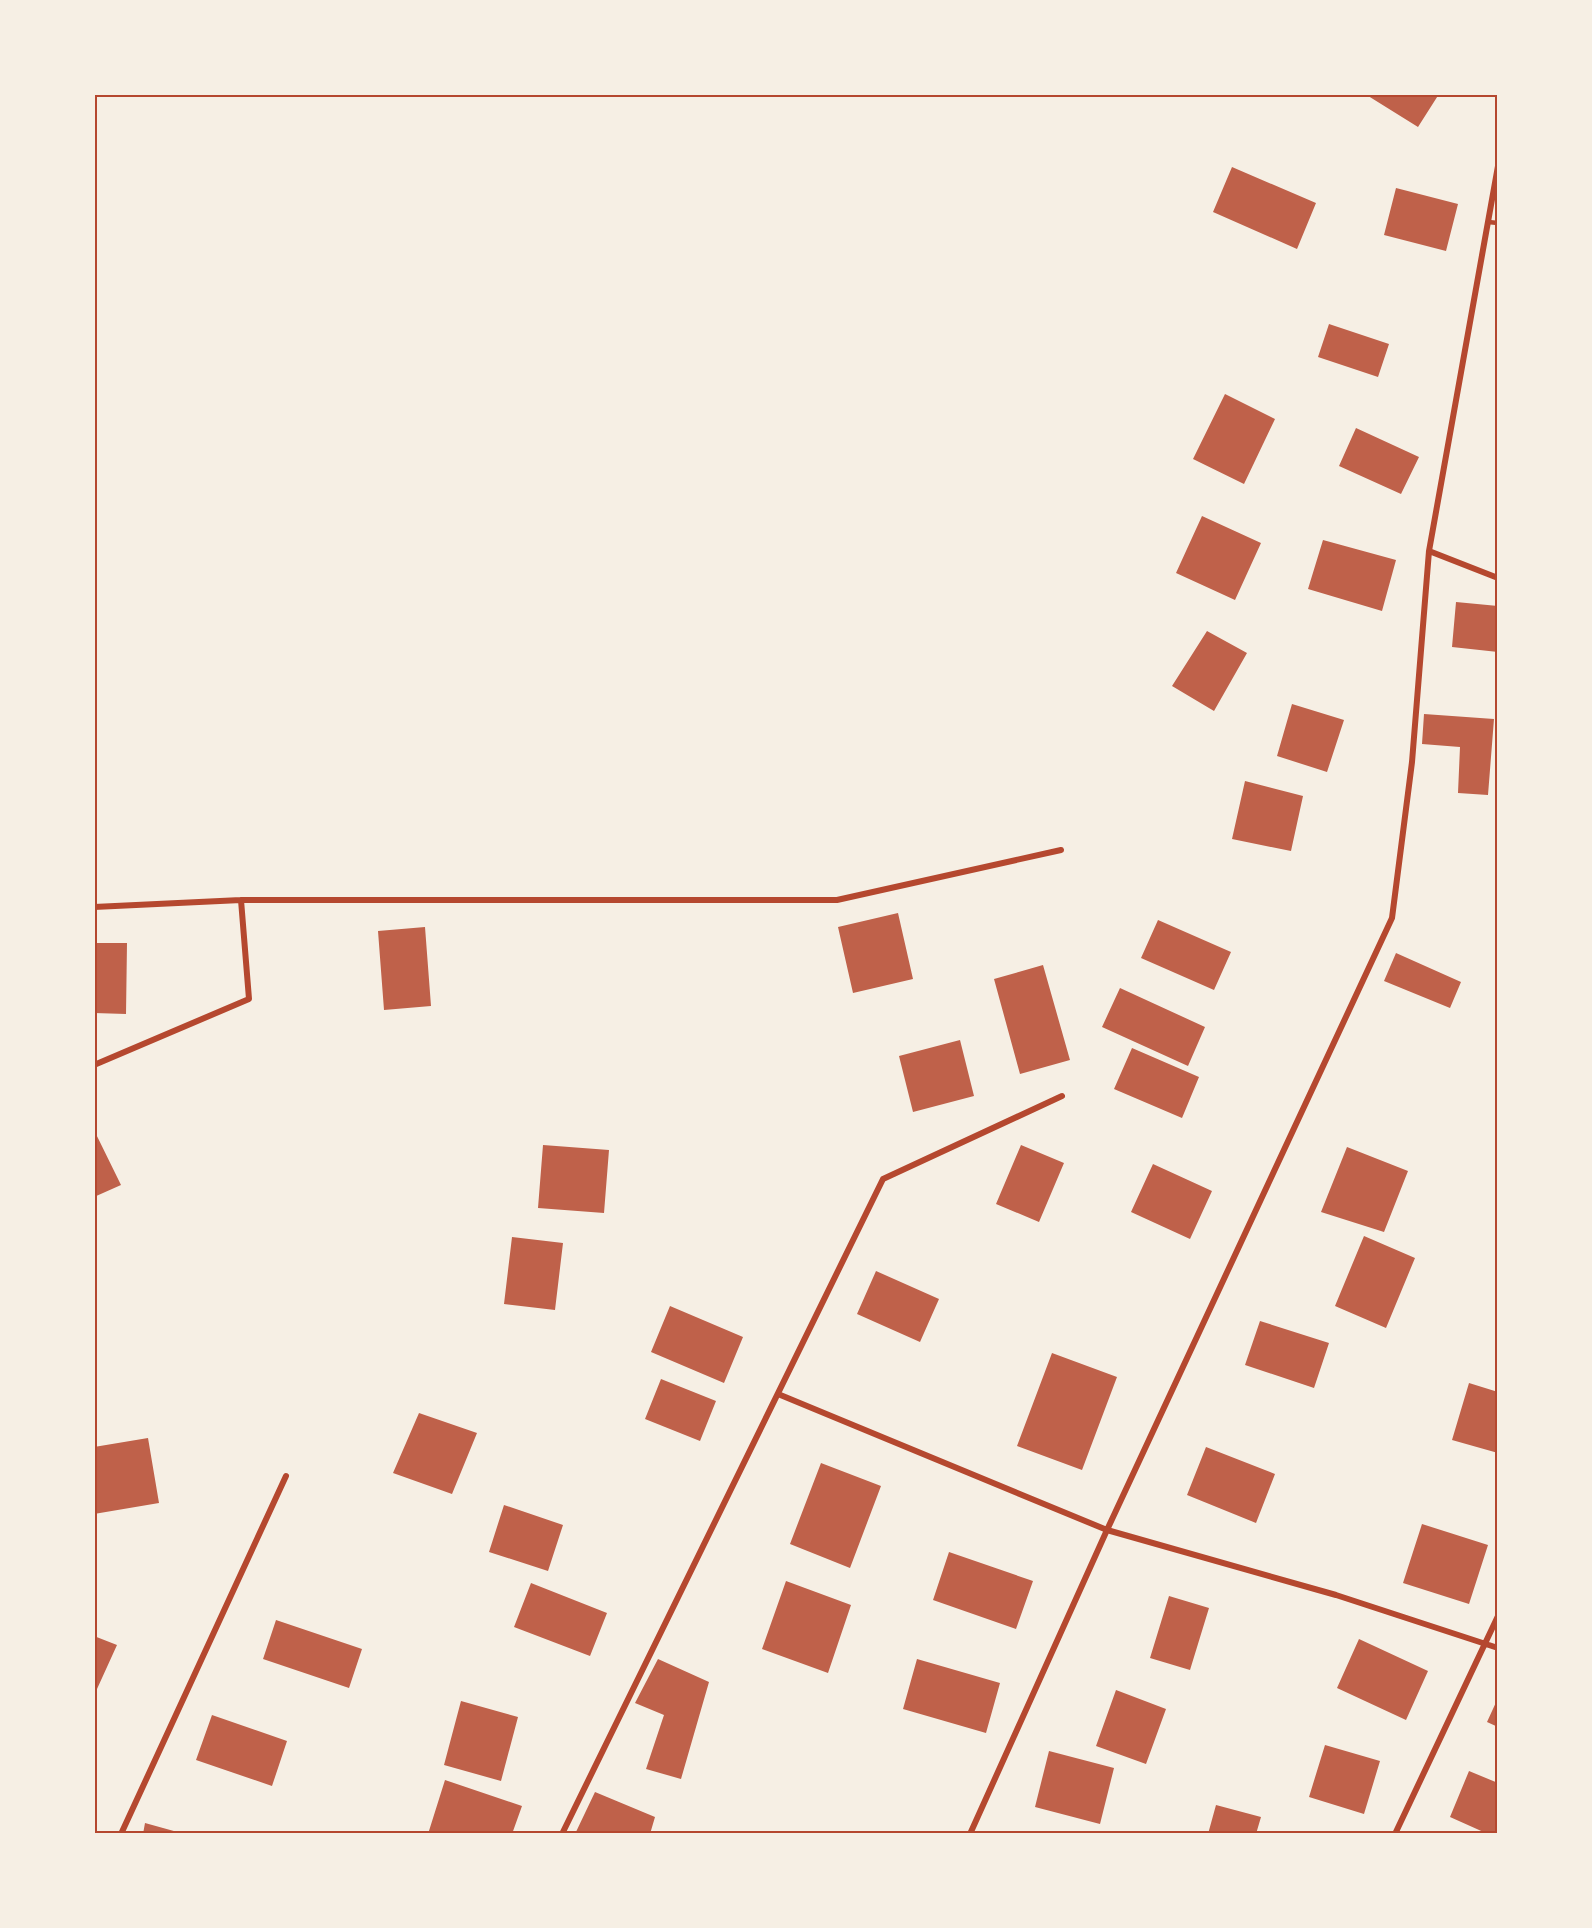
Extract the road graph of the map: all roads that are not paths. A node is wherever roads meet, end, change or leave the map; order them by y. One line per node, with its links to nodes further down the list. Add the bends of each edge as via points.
1 (1497, 166): 2 (street)
2 (1488, 222): 3 (lane); 4 (street)
3 (1497, 223)
4 (1429, 551): 5 (street); 13 (street, via 1412,762 1392,918)
5 (1497, 578)
6 (1061, 850): 7 (street, via 837,900)
7 (241, 900): 8 (street); 9 (street, via 249,999)
8 (94, 907)
9 (94, 1065)
10 (1062, 1096): 11 (street, via 883,1179)
11 (778, 1394): 13 (street); 18 (street)
12 (286, 1476): 17 (street)
13 (1107, 1530): 15 (street, via 1336,1595); 19 (street)
14 (1497, 1616): 15 (street)
15 (1485, 1644): 16 (street); 20 (street)
16 (1497, 1648)
17 (121, 1833)
18 (562, 1833)
19 (970, 1833)
20 (1395, 1833)

